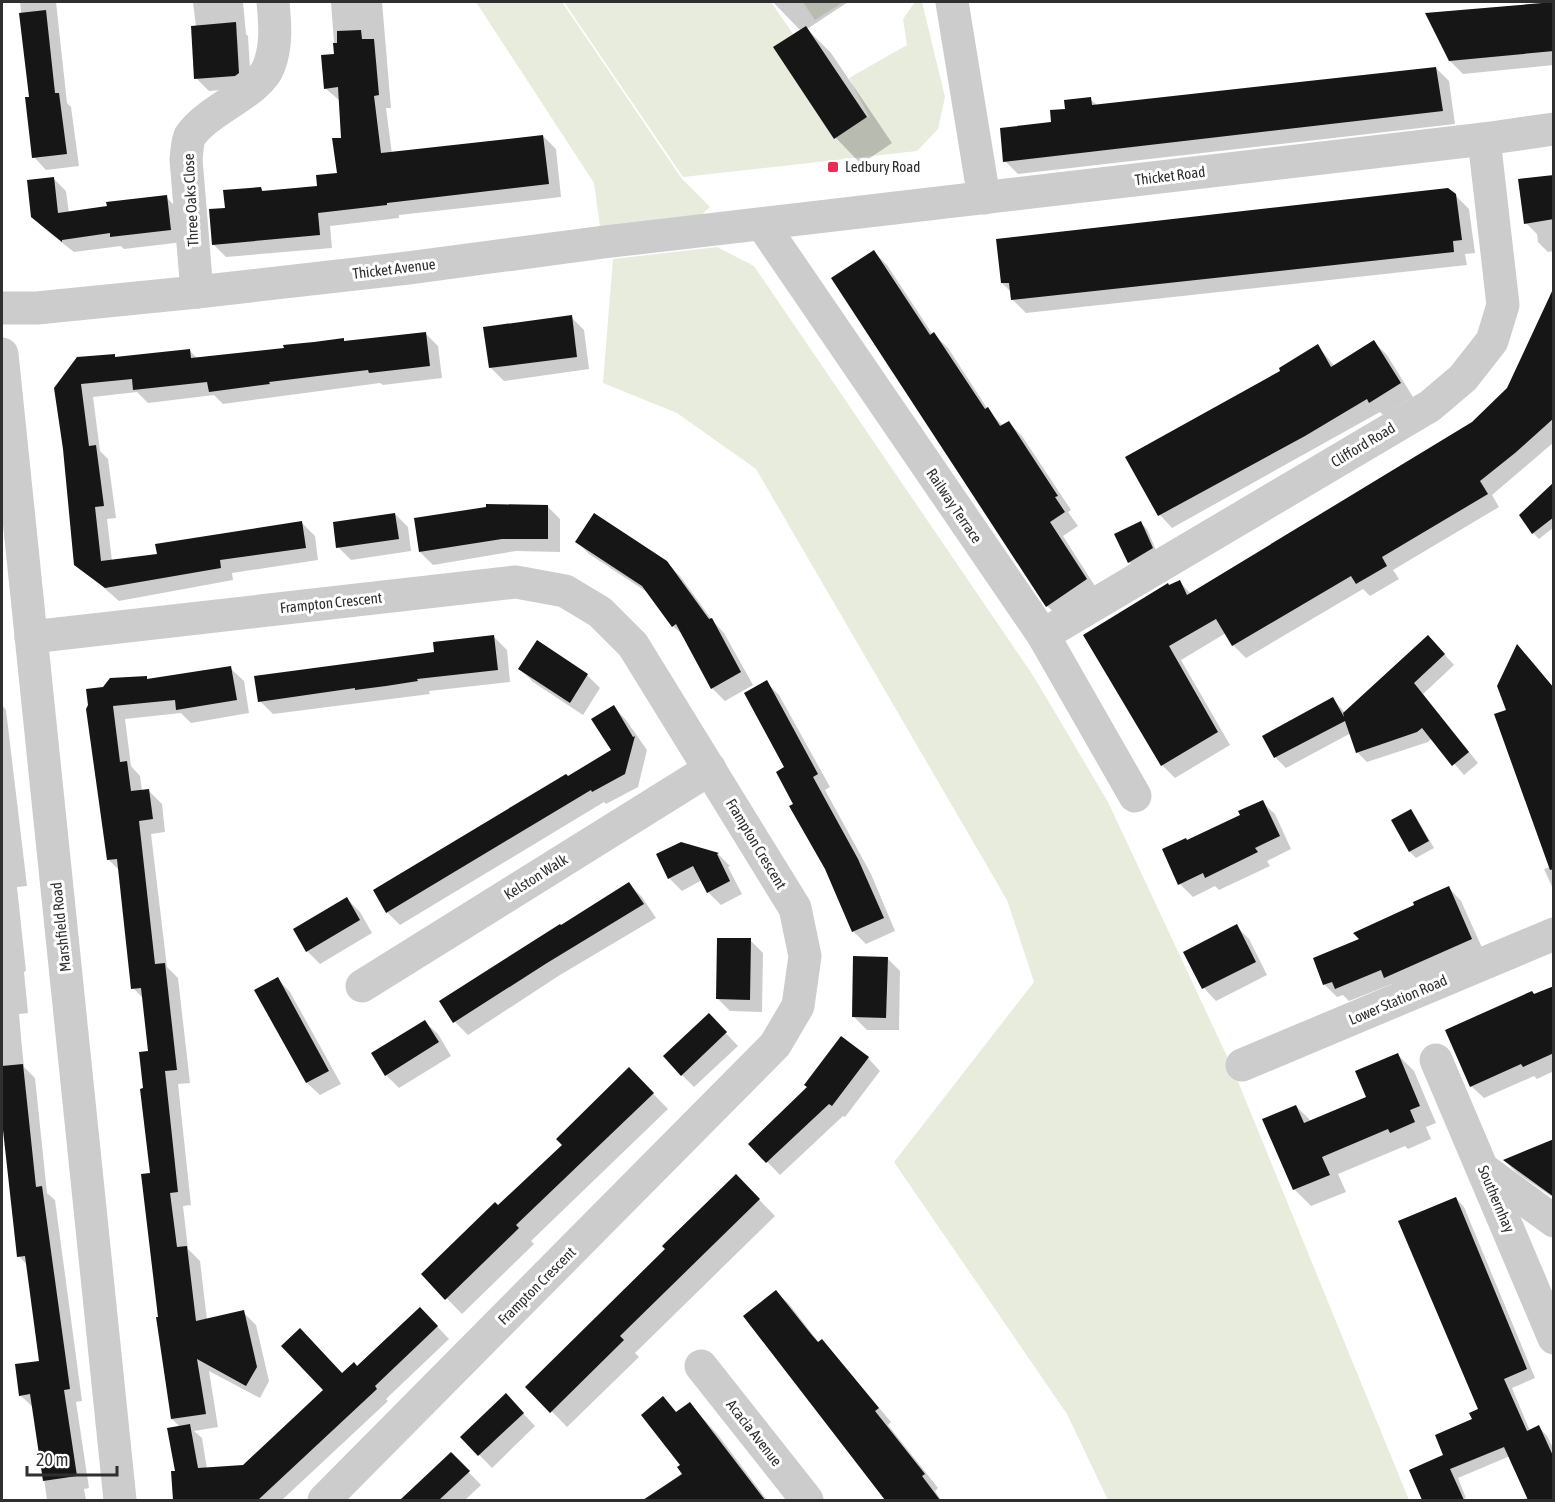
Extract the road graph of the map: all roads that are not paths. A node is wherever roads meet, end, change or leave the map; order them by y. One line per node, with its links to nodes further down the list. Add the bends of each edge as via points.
1 (273, 2): 7 (street, Three Oaks Close, via 276,36 268,68 255,85 209,116 189,138 186,159)
2 (952, 2): 5 (street)
3 (1554, 129): 4 (street, Thicket Road)
4 (1484, 139): 5 (street, Thicket Road); 10 (street, Clifford Road, via 1503,305 1492,341 1463,378 1430,406)
5 (984, 198): 6 (street, Thicket Road)
6 (760, 224): 7 (street, Thicket Avenue); 10 (street, Railway Terrace)
7 (197, 292): 8 (street, Thicket Avenue)
8 (2, 308)
9 (2, 354): 11 (street, Marshfield Road)
10 (1043, 635): 13 (street, Railway Terrace)
11 (31, 637): 12 (street, Frampton Crescent, via 516,582 551,588 565,591 600,612 633,645); 22 (street, Marshfield Road)
12 (710, 769): 15 (street, Kelston Walk); 23 (street, Frampton Crescent, via 795,908 805,956 798,1006 775,1046)
13 (1135, 796)
14 (1554, 934): 17 (street, Lower Station Road)
15 (362, 986)
16 (1436, 1060): 18 (street, Southernhay)
17 (1242, 1065)
18 (1484, 1169): 19 (street); 20 (street, Southernhay)
19 (1554, 1221)
20 (1554, 1338)
21 (701, 1366): 24 (street, Acacia Avenue)
22 (120, 1500)
23 (324, 1500)
24 (807, 1500)

